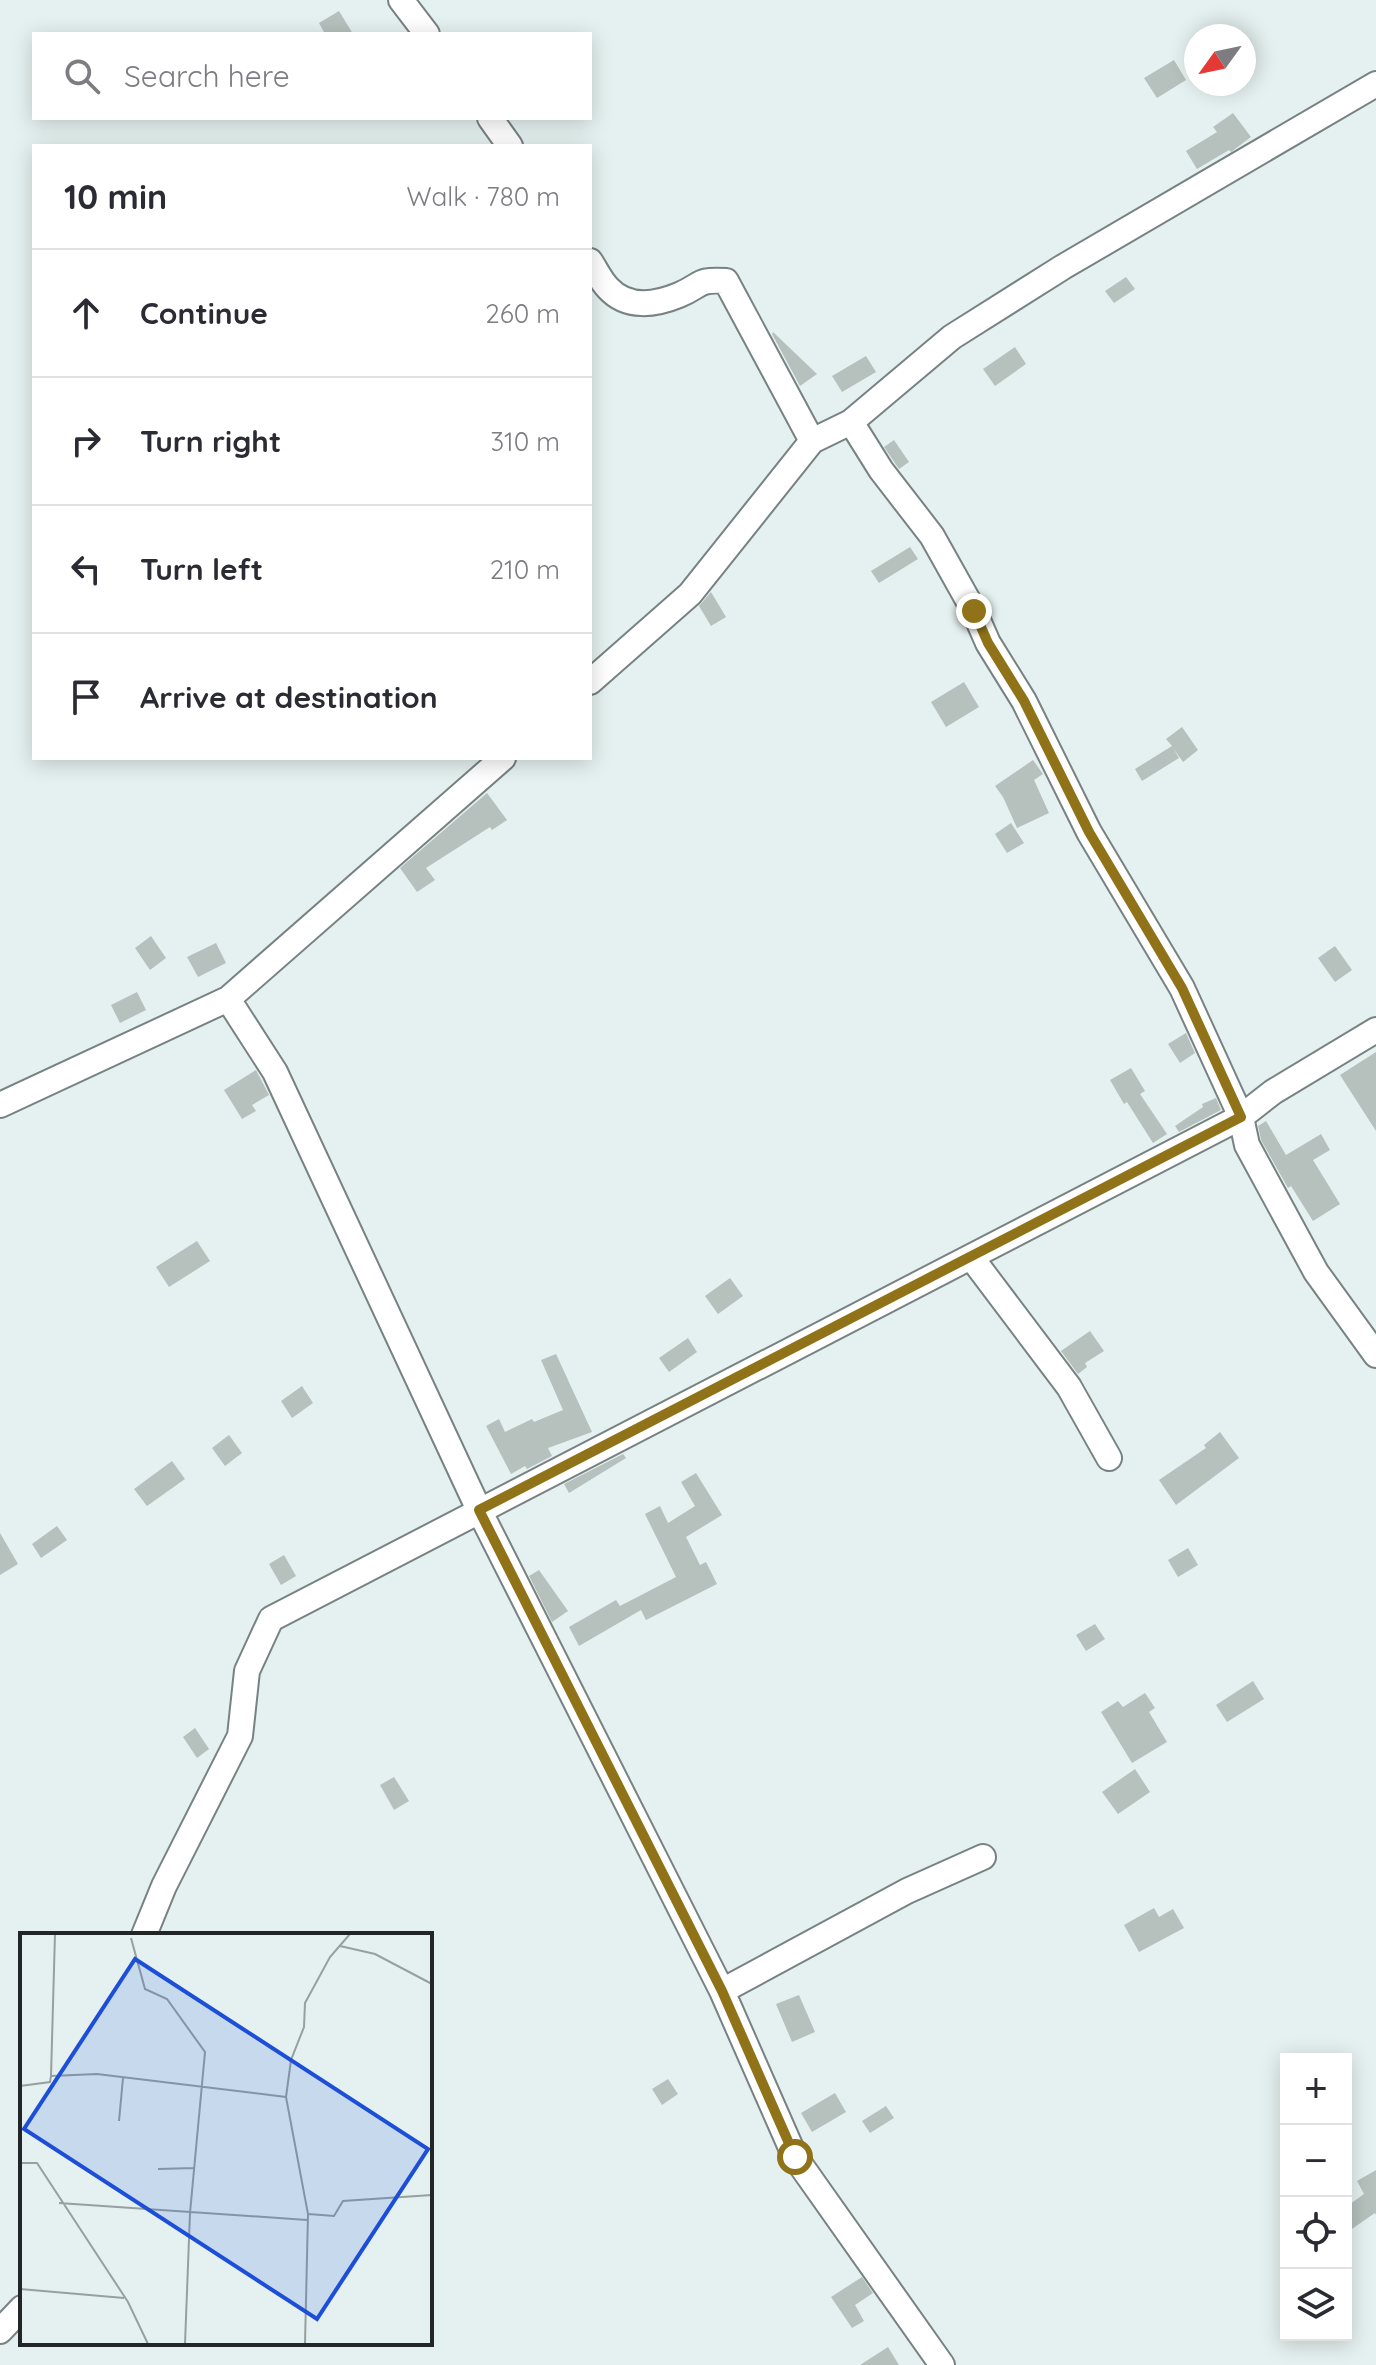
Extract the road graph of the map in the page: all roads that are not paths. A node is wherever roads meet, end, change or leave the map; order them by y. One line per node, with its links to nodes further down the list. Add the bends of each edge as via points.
1 (401, 0): 2 (street)
2 (425, 32)
3 (1376, 84): 7 (street, via 952,337)
4 (491, 120): 5 (street)
5 (509, 144)
6 (592, 264): 8 (street, via 608,289 629,303 652,303 704,280 726,281)
7 (851, 422): 8 (street); 14 (street, via 932,536 1089,832 1182,988)
8 (812, 441): 9 (street, via 690,594)
9 (592, 680)
10 (501, 760): 11 (street)
11 (228, 999): 13 (street); 18 (street, via 275,1072)
12 (1376, 1030): 14 (street)
13 (0, 1105)
14 (1241, 1117): 15 (street); 16 (street, via 1247,1145 1316,1272)
15 (971, 1257): 17 (street, via 1069,1387); 18 (street)
16 (1376, 1355)
17 (1109, 1458)
18 (479, 1510): 20 (street, via 271,1619 247,1671 240,1736); 21 (street)
19 (983, 1857): 21 (street, via 907,1891)
20 (145, 1933)
21 (722, 1991): 24 (street, via 795,2157)
22 (20, 2310): 23 (street)
23 (0, 2331)
24 (942, 2365)

